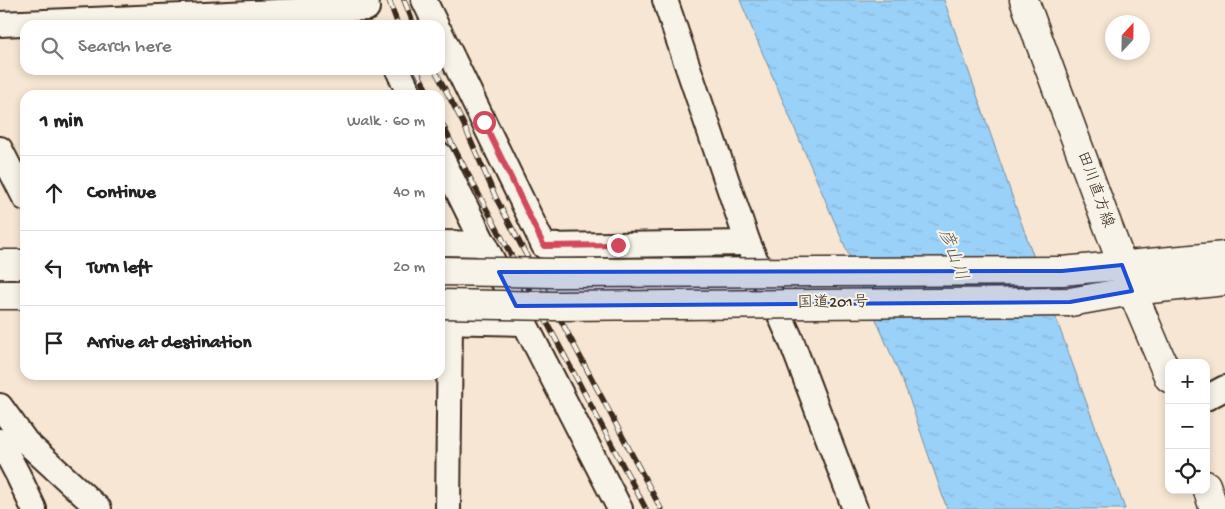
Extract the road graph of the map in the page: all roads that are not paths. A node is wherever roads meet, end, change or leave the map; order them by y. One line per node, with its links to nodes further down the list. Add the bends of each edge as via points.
1 (425, 0): 6 (street)
2 (665, 0): 15 (street)
3 (1024, 0): 21 (main road, 田川直方線)
4 (369, 11): 5 (street)
5 (114, 20)
6 (434, 20)
7 (20, 23): 8 (street)
8 (0, 24)
9 (445, 42): 15 (street, via 544,246)
10 (400, 75): 11 (street)
11 (408, 90)
12 (0, 149): 14 (street)
13 (445, 165): 17 (street)
14 (20, 188)
15 (748, 243): 41 (street, via 791,340)
16 (445, 244): 17 (street)
17 (484, 244): 29 (street)
18 (1225, 256): 21 (main road, 国道201号)
19 (0, 264): 20 (main road)
20 (20, 264)
21 (1122, 265): 22 (main road, 国道201号, bridge, via 1062,271); 24 (main road, 田川直方線)
22 (445, 271)
23 (1225, 281): 24 (main road, 国道201号)
24 (1132, 291): 28 (main road, 国道201号, bridge, via 1070,302 565,306); 30 (main road, 田川直方線)
25 (0, 295): 26 (main road)
26 (20, 296)
27 (445, 315): 29 (street)
28 (445, 315)
29 (525, 323): 40 (street)
30 (1165, 369)
31 (445, 380): 39 (street)
32 (1225, 388): 33 (street)
33 (1210, 396)
34 (0, 406): 38 (street, via 26,442)
35 (0, 441): 37 (street)
36 (1209, 494): 42 (main road)
37 (34, 509)
38 (99, 509)
39 (448, 509)
40 (620, 509)
41 (855, 509)
42 (1214, 509)

